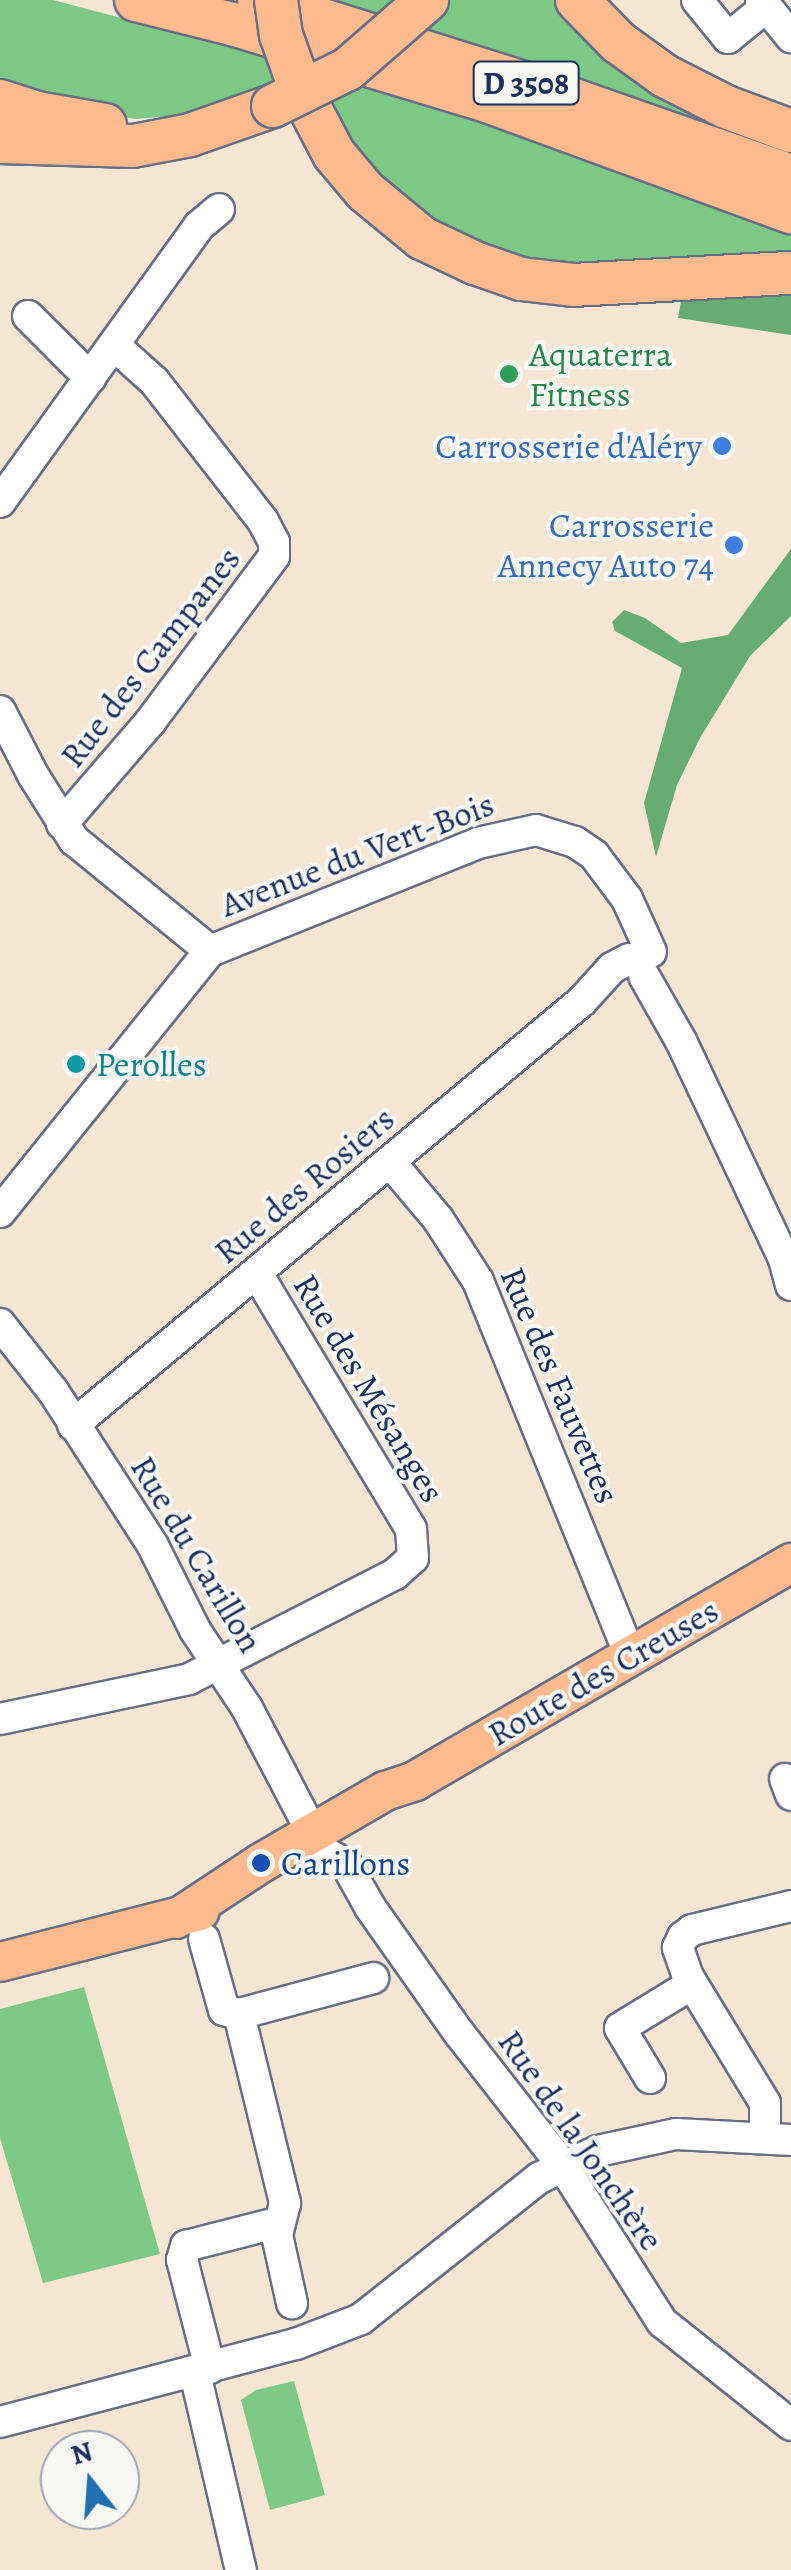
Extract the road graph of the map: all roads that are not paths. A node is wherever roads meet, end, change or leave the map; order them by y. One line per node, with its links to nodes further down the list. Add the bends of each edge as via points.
1 (136, 0): 15 (highway, D 3508, via 488,101)
2 (258, 0): 13 (highway, D 3508, via 555,92)
3 (276, 0): 9 (highway, bridge)
4 (427, 0): 9 (highway, bridge, via 348,69)
5 (577, 0): 11 (highway, via 665,76)
6 (697, 0): 7 (street, via 728,38)
7 (764, 4): 8 (street)
8 (791, 37)
9 (287, 99): 10 (highway, via 155,128 76,122); 12 (highway, via 190,135 133,146); 16 (highway, via 366,191 422,238 521,279 573,286)
10 (0, 101)
11 (780, 128)
12 (0, 142)
13 (791, 176)
14 (219, 209): 18 (street, via 199,226)
15 (791, 212)
16 (791, 273)
17 (28, 316): 19 (street)
18 (114, 345): 19 (street); 22 (street, Rue des Campanes, via 154,382 264,521 274,556 150,722)
19 (90, 378): 20 (street)
20 (0, 502)
21 (0, 712): 22 (street)
22 (62, 824): 23 (street, via 85,852)
23 (210, 951): 24 (street, Avenue du Vert-Bois, via 520,830 563,836 594,856 610,877); 26 (street, Avenue du Vert-Bois)
24 (642, 964): 25 (street, Rue des Rosiers, via 582,1001); 28 (street, Avenue du Vert-Bois)
25 (390, 1162): 27 (street, Rue des Rosiers); 32 (street, Rue des Fauvettes, via 478,1281)
26 (0, 1212)
27 (258, 1275): 30 (street, Rue des Rosiers); 33 (street, Rue des Mésanges, via 411,1528 416,1549 395,1574)
28 (791, 1285)
29 (0, 1324): 30 (street, Rue du Carillon)
30 (73, 1424): 33 (street, Rue du Carillon, via 152,1544)
31 (791, 1563): 32 (main road, Route des Creuses)
32 (630, 1656): 35 (main road, Route des Creuses, via 385,1792)
33 (219, 1664): 34 (street, via 153,1690); 35 (street, Rue du Carillon)
34 (0, 1720)
35 (332, 1843): 37 (main road, Route des Creuses, via 209,1894); 44 (street, Rue de la Jonchère, via 459,2033)
36 (791, 1906): 40 (street, via 682,1937 679,1956)
37 (190, 1929): 38 (main road, Route des Creuses); 41 (street, via 224,2010)
38 (0, 1962)
39 (373, 1978): 41 (street)
40 (692, 1984): 42 (street, via 620,2028); 43 (street, via 764,2102)
41 (238, 2014): 45 (street, via 285,2203)
42 (650, 2078)
43 (778, 2138): 44 (street, via 676,2134)
44 (562, 2165): 47 (street, via 361,2319); 49 (street, Rue de la Jonchère, via 680,2340)
45 (280, 2222): 46 (street, via 276,2235); 47 (street, via 186,2246 182,2260)
46 (292, 2303)
47 (202, 2370): 48 (street); 50 (street)
48 (0, 2422)
49 (791, 2425)
50 (240, 2570)

